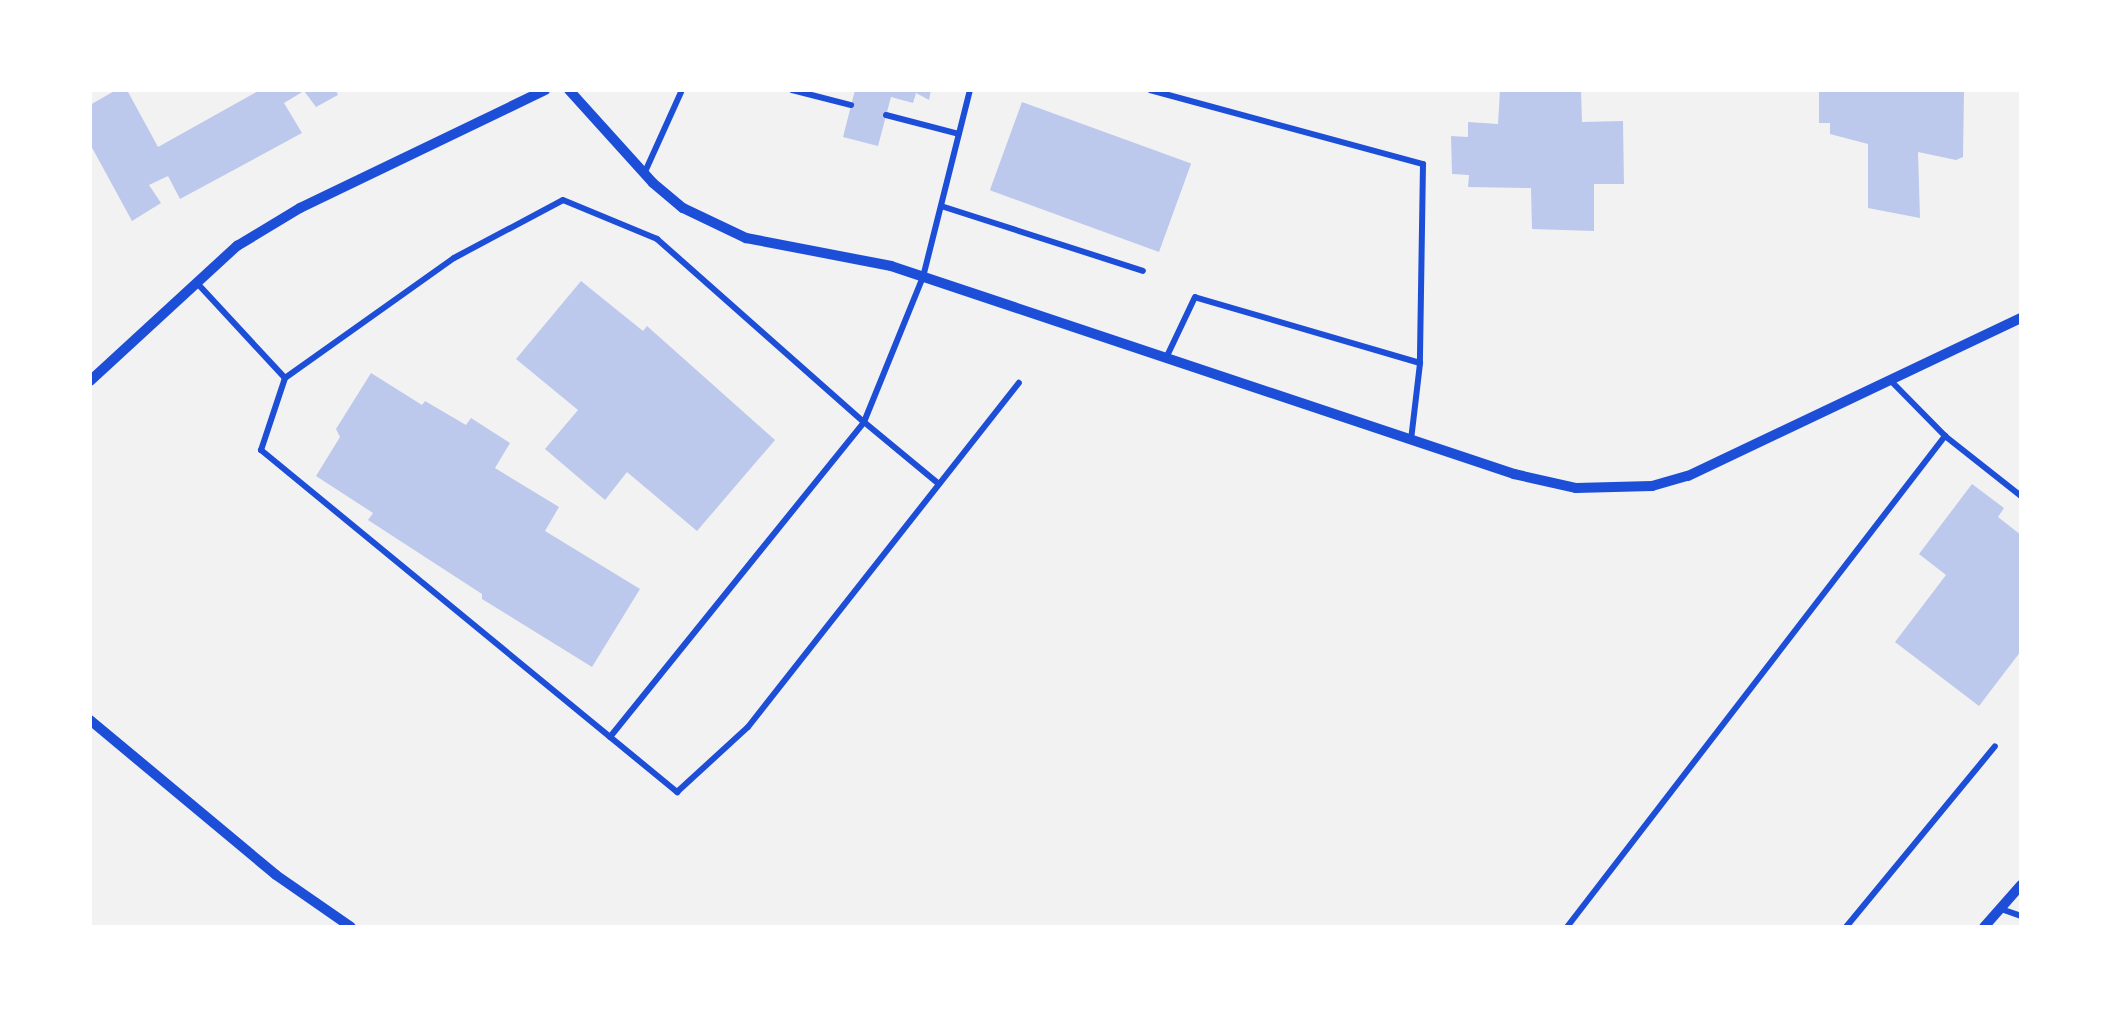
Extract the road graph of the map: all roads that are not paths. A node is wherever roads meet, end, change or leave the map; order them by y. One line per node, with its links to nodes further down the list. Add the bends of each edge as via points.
1 (545, 90): 14 (street, via 300,208 237,246)
2 (569, 90): 10 (street)
3 (682, 90): 10 (lane)
4 (792, 90): 7 (lane)
5 (970, 90): 9 (lane)
6 (1150, 90): 17 (lane, via 1424,164)
7 (851, 106)
8 (886, 115): 9 (lane)
9 (958, 134): 11 (lane)
10 (644, 174): 13 (street, via 683,208 746,238)
11 (941, 206): 12 (lane); 13 (lane)
12 (1142, 272)
13 (923, 277): 16 (street); 22 (lane)
14 (196, 283): 18 (lane); 20 (street)
15 (2021, 318): 19 (street)
16 (1166, 359): 17 (lane, via 1195,297); 24 (street)
17 (1420, 363): 24 (lane)
18 (286, 378): 22 (lane, via 454,258 563,200 657,239); 28 (lane, via 261,450)
19 (1890, 380): 23 (lane); 24 (street, via 1704,470 1652,486 1576,488)
20 (90, 381)
21 (1019, 383): 25 (lane)
22 (864, 422): 25 (lane); 28 (lane)
23 (1945, 436): 26 (lane); 34 (lane)
24 (1411, 440)
25 (939, 484): 28 (lane, via 748,727 677,792)
26 (2021, 496)
27 (90, 720): 33 (street, via 276,875)
28 (610, 737)
29 (1995, 746): 35 (lane)
30 (2021, 884): 31 (street)
31 (2000, 909): 32 (lane); 36 (street)
32 (2021, 916)
33 (351, 927)
34 (1567, 927)
35 (1846, 927)
36 (1984, 927)

